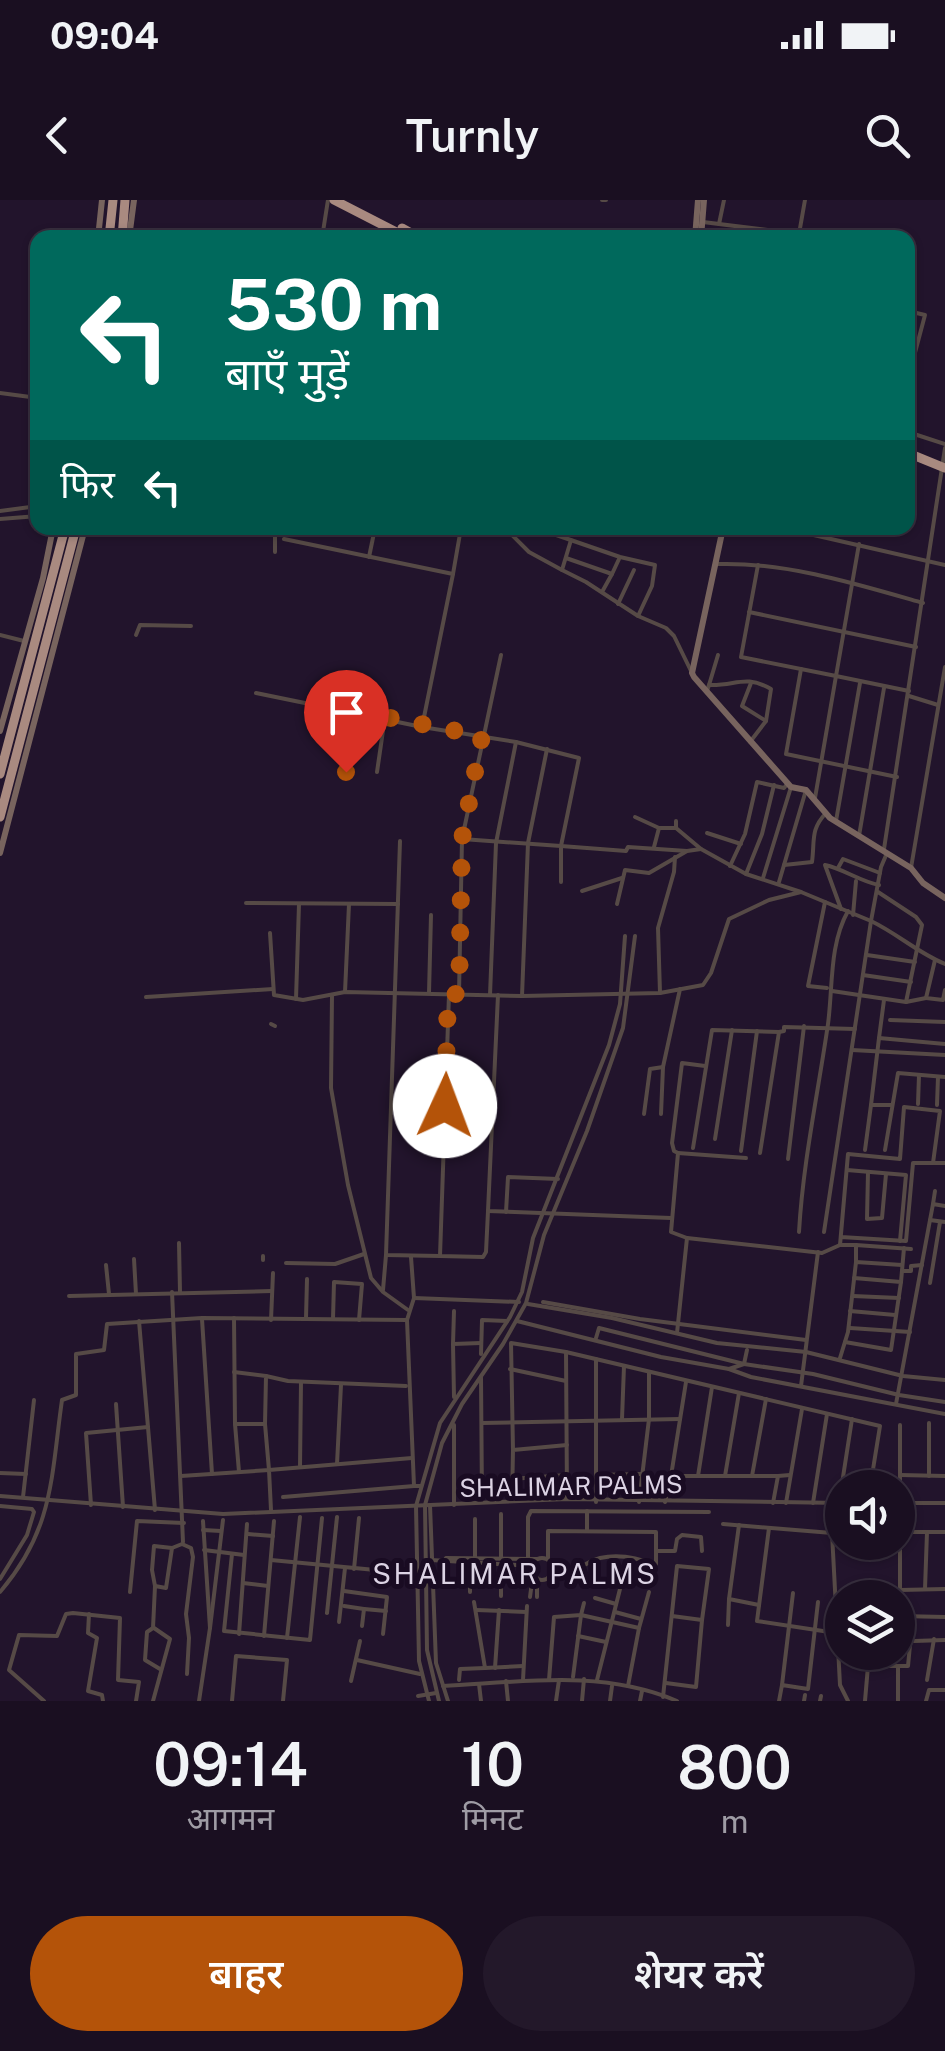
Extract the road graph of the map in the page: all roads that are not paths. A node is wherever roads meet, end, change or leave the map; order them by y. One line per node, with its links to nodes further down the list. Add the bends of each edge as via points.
1 (102, 200): 12 (street)
2 (112, 200): 13 (highway)
3 (124, 200): 14 (highway)
4 (134, 200): 15 (street)
5 (331, 200): 16 (street); 17 (highway)
6 (346, 200): 18 (highway)
7 (701, 200): 10 (street)
8 (724, 200): 11 (street)
9 (805, 200): 21 (street)
10 (699, 222): 11 (street); 19 (street)
11 (719, 224): 20 (street)
12 (99, 230)
13 (110, 230)
14 (122, 230)
15 (131, 230)
16 (324, 230)
17 (392, 230)
18 (404, 230)
19 (698, 230)
20 (767, 230)
21 (800, 230)
22 (915, 312): 23 (street, via 925,315)
23 (915, 353)
24 (0, 393): 25 (street)
25 (30, 397)
26 (915, 435): 27 (street)
27 (945, 446): 29 (street)
28 (915, 453): 29 (highway)
29 (944, 464): 52 (street)
30 (30, 507): 31 (street)
31 (0, 510)
32 (30, 517): 33 (street)
33 (0, 519)
34 (54, 535): 56 (street)
35 (64, 535): 56 (highway)
36 (73, 535): 56 (highway)
37 (82, 535): 56 (street)
38 (275, 535): 48 (street)
39 (373, 535): 50 (street)
40 (460, 535): 59 (street)
41 (512, 535): 57 (street)
42 (556, 535): 46 (street)
43 (722, 535): 53 (street)
44 (816, 535): 47 (street)
45 (284, 539): 50 (street)
46 (571, 540): 49 (street); 51 (street)
47 (859, 544): 52 (street); 61 (street)
48 (274, 552)
49 (620, 556): 60 (street); 66 (street, via 656,566)
50 (368, 557): 59 (street)
51 (566, 558): 57 (street); 60 (street)
52 (928, 560): 55 (street); 63 (street)
53 (716, 564): 54 (street); 77 (street)
54 (758, 565): 61 (street); 65 (street)
55 (945, 565)
56 (60, 570): 71 (street); 100 (highway); 107 (highway); 125 (street)
57 (562, 570): 62 (street)
58 (634, 570): 64 (street)
59 (453, 574): 89 (street)
60 (612, 574): 62 (street)
61 (853, 584): 63 (street); 68 (street)
62 (602, 592): 64 (street)
63 (923, 602): 72 (street)
64 (618, 604): 66 (street)
65 (749, 612): 68 (street); 76 (street, via 741,657)
66 (638, 616): 77 (street, via 672,633)
67 (190, 626): 70 (street, via 140,626)
68 (842, 632): 72 (street); 78 (street)
69 (0, 635): 71 (street)
70 (136, 635)
71 (24, 642): 90 (street)
72 (916, 648): 84 (street)
73 (500, 655): 91 (street)
74 (718, 655): 81 (street)
75 (945, 667): 85 (street)
76 (801, 669): 78 (street); 95 (street, via 786,754)
77 (692, 672): 81 (street)
78 (836, 676): 80 (street); 95 (street)
79 (752, 680): 81 (street); 88 (street, via 772,690); 88 (street, via 742,706)
80 (860, 683): 82 (street); 96 (street)
81 (708, 688): 93 (street)
82 (884, 688): 84 (street); 97 (street)
83 (256, 693): 86 (street)
84 (909, 694): 85 (street); 101 (street)
85 (939, 705): 130 (street)
86 (356, 711): 87 (street); 98 (street)
87 (385, 717): 89 (street); 99 (street)
88 (766, 721): 93 (street)
89 (422, 726): 91 (street)
90 (0, 732)
91 (482, 736): 92 (street); 115 (street)
92 (516, 742): 94 (street); 117 (street)
93 (750, 742): 103 (street)
94 (546, 749): 118 (street); 120 (street, via 579,758)
95 (824, 762): 96 (street); 105 (street)
96 (846, 766): 97 (street); 110 (street)
97 (870, 770): 101 (street); 114 (street)
98 (346, 772)
99 (377, 772)
100 (0, 774)
101 (897, 777): 124 (street)
102 (774, 785): 103 (street); 119 (street, via 757,782); 131 (street)
103 (790, 785): 104 (street); 134 (street)
104 (806, 790): 105 (street); 127 (street)
105 (815, 798): 106 (street)
106 (826, 813): 110 (street); 127 (street, via 811,836 812,862)
107 (0, 816)
108 (635, 817): 111 (street)
109 (676, 820): 112 (street)
110 (836, 822): 114 (street)
111 (659, 828): 112 (street); 121 (street)
112 (676, 828): 122 (street)
113 (707, 833): 119 (street)
114 (858, 836): 124 (street)
115 (462, 839): 117 (street); 170 (street)
116 (400, 841): 146 (street)
117 (496, 843): 118 (street); 171 (street)
118 (528, 843): 120 (street); 176 (street)
119 (741, 844): 128 (street)
120 (561, 846): 121 (street); 136 (street)
121 (654, 848): 123 (street)
122 (702, 848): 123 (street); 128 (street)
123 (686, 852): 126 (street)
124 (885, 852): 130 (street); 132 (street)
125 (0, 853)
126 (675, 857): 133 (street, via 649,873 625,870); 166 (street, via 658,928)
127 (784, 865): 137 (street)
128 (730, 866): 131 (street)
129 (838, 868): 132 (street, via 843,859); 135 (street); 148 (street, via 825,866)
130 (912, 868): 141 (street)
131 (746, 874): 134 (street)
132 (880, 874): 138 (street)
133 (622, 878): 139 (street); 147 (street)
134 (763, 878): 137 (street)
135 (857, 879): 138 (street); 148 (street)
136 (561, 882)
137 (778, 884): 140 (street)
138 (878, 888): 150 (street); 154 (street, via 920,922)
139 (582, 891)
140 (801, 892): 142 (street); 162 (street, via 729,918 712,973 703,986)
141 (945, 898)
142 (826, 902): 148 (street); 163 (street, via 808,986)
143 (246, 903): 144 (street)
144 (299, 903): 145 (street); 180 (street)
145 (349, 904): 146 (street); 165 (street)
146 (398, 904): 167 (street)
147 (617, 904)
148 (848, 912): 150 (street); 163 (street)
149 (431, 915): 168 (street)
150 (872, 921): 154 (street); 155 (street)
151 (270, 932): 161 (street)
152 (625, 936): 172 (street)
153 (635, 936): 173 (street)
154 (917, 951): 156 (street); 157 (street)
155 (867, 955): 157 (street); 159 (street)
156 (934, 960): 158 (street); 179 (street)
157 (915, 962): 160 (street)
158 (945, 964)
159 (863, 975): 160 (street); 177 (street)
160 (911, 982): 183 (street)
161 (274, 989): 178 (street); 180 (street, via 274,995)
162 (680, 989): 166 (street); 198 (street)
163 (830, 990): 177 (street); 187 (street)
164 (945, 990): 182 (street)
165 (345, 992): 167 (street); 174 (street)
166 (660, 992): 173 (street)
167 (394, 993): 168 (street); 247 (street)
168 (429, 993): 169 (street)
169 (448, 994): 170 (street); 249 (street)
170 (459, 994): 171 (street)
171 (490, 994): 175 (street)
172 (620, 994): 173 (street); 176 (street); 225 (street, via 604,1060)
173 (628, 994): 232 (street, via 588,1131)
174 (332, 995): 180 (street); 246 (street, via 331,1088)
175 (498, 995): 176 (street); 229 (street)
176 (522, 996)
177 (859, 996): 181 (street); 188 (street)
178 (146, 997)
179 (926, 998): 182 (street); 183 (street)
180 (296, 999)
181 (884, 1000): 183 (street); 192 (street)
182 (944, 1001)
183 (906, 1002)
184 (890, 1020): 185 (street)
185 (945, 1022)
186 (804, 1026): 187 (street); 191 (street); 216 (street)
187 (827, 1028): 188 (street); 236 (street)
188 (855, 1029): 194 (street)
189 (732, 1030): 190 (street); 197 (street, via 712,1030); 208 (street)
190 (757, 1031): 191 (street); 213 (street)
191 (779, 1032): 214 (street)
192 (879, 1038): 193 (street); 195 (street)
193 (945, 1044)
194 (852, 1050): 195 (street); 237 (street)
195 (878, 1053): 196 (street); 203 (street)
196 (945, 1056)
197 (705, 1066): 209 (street); 212 (street, via 682,1063 672,1144)
198 (663, 1067): 206 (street, via 650,1068); 207 (street)
199 (919, 1075): 200 (street); 202 (street); 204 (street, via 898,1073)
200 (938, 1076): 201 (street); 205 (street)
201 (945, 1077)
202 (918, 1104)
203 (871, 1105): 204 (street); 210 (street)
204 (891, 1105): 211 (street)
205 (937, 1105)
206 (644, 1114)
207 (661, 1114)
208 (715, 1138)
209 (692, 1148)
210 (865, 1150)
211 (886, 1150)
212 (678, 1152): 215 (street); 233 (street)
213 (740, 1152)
214 (760, 1153)
215 (746, 1158)
216 (788, 1159)
217 (900, 1159): 218 (street); 219 (street, via 904,1108 940,1111); 221 (street, via 848,1154)
218 (913, 1163): 219 (street); 224 (street)
219 (933, 1163): 220 (street)
220 (945, 1163)
221 (847, 1170): 222 (street); 238 (street)
222 (868, 1172): 223 (street); 223 (street, via 866,1219 882,1218)
223 (886, 1174): 224 (street)
224 (909, 1175): 238 (street, via 906,1241)
225 (558, 1179): 230 (street, via 508,1177); 231 (street)
226 (935, 1191): 227 (street)
227 (933, 1204): 228 (street); 234 (street)
228 (945, 1206)
229 (488, 1211): 230 (street); 249 (street, via 483,1256)
230 (506, 1212): 231 (street)
231 (543, 1213): 232 (street); 273 (street)
232 (554, 1213): 233 (street); 275 (street)
233 (671, 1218): 239 (street, via 671,1232)
234 (930, 1220): 235 (street); 254 (street)
235 (943, 1222): 261 (street)
236 (799, 1232)
237 (824, 1232)
238 (841, 1236): 241 (street)
239 (687, 1238): 245 (street); 291 (street)
240 (180, 1243): 265 (street)
241 (840, 1245): 242 (street); 245 (street)
242 (856, 1246): 243 (street); 251 (street)
243 (904, 1248): 244 (street); 255 (street)
244 (911, 1248)
245 (818, 1252): 297 (street)
246 (366, 1254): 252 (street, via 335,1264); 257 (street)
247 (386, 1255): 248 (street); 266 (street)
248 (411, 1256): 249 (street); 271 (street)
249 (440, 1256)
250 (134, 1260): 268 (street)
251 (856, 1262): 255 (street); 258 (street)
252 (286, 1263)
253 (106, 1265): 267 (street)
254 (922, 1265): 255 (street); 294 (street)
255 (902, 1268): 260 (street)
256 (273, 1273): 263 (street)
257 (371, 1278): 262 (street); 266 (street)
258 (854, 1278): 260 (street); 270 (street)
259 (307, 1279): 282 (street)
260 (900, 1282): 272 (street)
261 (930, 1282)
262 (362, 1284): 284 (street, via 334,1282); 287 (street)
263 (272, 1291): 265 (street); 286 (street)
264 (172, 1292): 265 (street); 268 (street); 283 (street)
265 (180, 1292)
266 (383, 1292): 276 (street)
267 (109, 1294): 268 (street); 269 (street)
268 (136, 1294)
269 (69, 1296)
270 (852, 1296): 272 (street); 278 (street)
271 (414, 1298): 273 (street); 276 (street)
272 (898, 1298): 279 (street)
273 (518, 1302): 275 (street); 289 (street)
274 (543, 1302): 291 (street)
275 (526, 1303): 290 (street); 295 (street)
276 (408, 1310): 288 (street)
277 (454, 1311): 300 (street)
278 (850, 1311): 279 (street); 292 (street)
279 (896, 1315): 293 (street)
280 (202, 1318): 281 (street); 283 (street); 363 (street)
281 (234, 1318): 286 (street); 311 (street)
282 (306, 1318): 284 (street); 286 (street)
283 (172, 1319): 285 (street); 367 (street)
284 (333, 1319): 287 (street)
285 (139, 1320): 349 (street); 383 (street, via 107,1324 104,1350 76,1354 76,1395 62,1400)
286 (271, 1320)
287 (359, 1320): 288 (street)
288 (407, 1320): 322 (street)
289 (507, 1321): 299 (street, via 482,1320); 304 (street)
290 (518, 1321): 296 (street); 316 (street)
291 (677, 1322): 295 (street); 297 (street)
292 (848, 1328): 293 (street); 298 (street)
293 (894, 1330): 294 (street); 298 (street, via 890,1350)
294 (910, 1332): 315 (street)
295 (676, 1334): 301 (street)
296 (596, 1340): 307 (street, via 599,1328); 310 (street)
297 (806, 1340): 303 (street)
298 (845, 1342): 305 (street)
299 (480, 1343): 300 (street); 304 (street)
300 (453, 1344): 327 (street)
301 (747, 1349): 303 (street); 307 (street)
302 (566, 1352): 306 (street); 309 (street, via 510,1343); 320 (street)
303 (806, 1352): 305 (street); 313 (street)
304 (481, 1358): 327 (street)
305 (840, 1358): 315 (street)
306 (596, 1359): 308 (street); 338 (street)
307 (744, 1364): 310 (street); 313 (street)
308 (624, 1366): 312 (street); 339 (street)
309 (510, 1369): 320 (street); 343 (street)
310 (729, 1369): 324 (street)
311 (234, 1372): 314 (street); 345 (street)
312 (649, 1372): 317 (street); 340 (street)
313 (803, 1374): 324 (street); 326 (street)
314 (266, 1376): 319 (street); 346 (street)
315 (903, 1376): 318 (street); 326 (street)
316 (481, 1377): 342 (street); 347 (street)
317 (686, 1380): 323 (street); 336 (street)
318 (945, 1380)
319 (302, 1382): 321 (street); 355 (street)
320 (566, 1382): 337 (street)
321 (341, 1385): 322 (street); 354 (street)
322 (408, 1386): 353 (street)
323 (712, 1386): 325 (street); 369 (street)
324 (800, 1386): 332 (street)
325 (739, 1393): 328 (street); 370 (street)
326 (899, 1395): 330 (street); 332 (street)
327 (454, 1398): 378 (street)
328 (766, 1399): 333 (street); 371 (street)
329 (34, 1400): 362 (street)
330 (945, 1402)
331 (116, 1404): 350 (street)
332 (896, 1404): 335 (street)
333 (802, 1408): 334 (street); 373 (street)
334 (827, 1414): 341 (street); 390 (street)
335 (945, 1414)
336 (680, 1418): 340 (street); 368 (street)
337 (567, 1419): 338 (street); 343 (street); 351 (street)
338 (596, 1419): 339 (street); 364 (street)
339 (622, 1419): 340 (street)
340 (649, 1419): 365 (street)
341 (852, 1419): 357 (street); 358 (street, via 880,1426)
342 (454, 1420): 396 (street); 397 (street)
343 (512, 1423): 347 (street); 352 (street)
344 (929, 1423): 375 (street)
345 (235, 1424): 346 (street); 360 (street)
346 (265, 1424): 356 (street)
347 (482, 1424): 393 (street)
348 (900, 1425): 359 (street)
349 (148, 1427): 350 (street); 401 (street)
350 (117, 1430): 395 (street, via 86,1433); 400 (street)
351 (566, 1445): 352 (street); 366 (street)
352 (513, 1450): 377 (street)
353 (412, 1458): 354 (street); 378 (street)
354 (337, 1464): 355 (street)
355 (300, 1468): 356 (street)
356 (269, 1470): 360 (street); 402 (street)
357 (845, 1470)
358 (873, 1470)
359 (900, 1470)
360 (239, 1472): 363 (street)
361 (0, 1473): 362 (street)
362 (26, 1474): 380 (street)
363 (212, 1474): 367 (street)
364 (596, 1474): 365 (street); 384 (street)
365 (642, 1474): 385 (street)
366 (566, 1475): 377 (street); 382 (street)
367 (181, 1476): 405 (street)
368 (670, 1476): 369 (street); 386 (street)
369 (698, 1476): 370 (street)
370 (725, 1476): 371 (street)
371 (752, 1476): 372 (street)
372 (778, 1476): 373 (street); 388 (street)
373 (791, 1476): 389 (street)
374 (915, 1476): 375 (street)
375 (929, 1476): 376 (street)
376 (945, 1476)
377 (511, 1479): 387 (street)
378 (418, 1486): 381 (street); 399 (street)
379 (0, 1496): 380 (street, SHALIMAR PALMS)
380 (24, 1497): 383 (street, SHALIMAR PALMS)
381 (283, 1497)
382 (567, 1499): 384 (street, SHALIMAR PALMS); 387 (street, SHALIMAR PALMS)
383 (50, 1501): 395 (street, SHALIMAR PALMS); 429 (street)
384 (596, 1502): 385 (street, SHALIMAR PALMS)
385 (639, 1502): 386 (street, SHALIMAR PALMS)
386 (665, 1502): 388 (street, SHALIMAR PALMS)
387 (512, 1503): 393 (street, SHALIMAR PALMS)
388 (773, 1503): 389 (street, SHALIMAR PALMS)
389 (786, 1503): 390 (street, SHALIMAR PALMS)
390 (813, 1503): 391 (street, SHALIMAR PALMS)
391 (825, 1503)
392 (945, 1503): 394 (street)
393 (482, 1504): 397 (street, SHALIMAR PALMS)
394 (915, 1504)
395 (92, 1505): 400 (street, SHALIMAR PALMS)
396 (428, 1505): 397 (street, SHALIMAR PALMS); 399 (street, SHALIMAR PALMS); 442 (street); 545 (street, via 427,1650)
397 (454, 1505)
398 (0, 1506): 428 (street, via 33,1509)
399 (416, 1506): 402 (street, SHALIMAR PALMS); 453 (street)
400 (124, 1508): 401 (street, SHALIMAR PALMS)
401 (156, 1510): 405 (street, SHALIMAR PALMS)
402 (271, 1510): 405 (street, SHALIMAR PALMS)
403 (588, 1511): 404 (street); 422 (street); 438 (street, via 531,1511)
404 (709, 1512)
405 (184, 1513): 414 (street)
406 (501, 1514): 445 (street)
407 (300, 1517): 446 (street)
408 (338, 1517): 449 (street)
409 (322, 1518): 448 (street)
410 (359, 1518): 452 (street)
411 (474, 1519): 443 (street)
412 (223, 1520): 421 (street)
413 (203, 1521): 420 (street)
414 (184, 1522): 430 (street); 467 (street, via 136,1520)
415 (274, 1522): 427 (street)
416 (247, 1524): 426 (street)
417 (723, 1524): 418 (street)
418 (739, 1525): 419 (street); 474 (street)
419 (769, 1528): 457 (street, via 832,1533); 479 (street)
420 (203, 1530): 421 (street); 432 (street)
421 (222, 1531): 435 (street)
422 (588, 1532): 433 (street, via 656,1532); 444 (street, via 548,1532)
423 (915, 1532): 424 (street)
424 (927, 1532): 425 (street); 465 (street)
425 (945, 1532)
426 (246, 1534): 427 (street); 437 (street)
427 (273, 1536): 441 (street)
428 (24, 1539): 429 (street); 440 (street)
429 (34, 1542): 447 (street)
430 (183, 1544): 431 (street); 524 (street, via 194,1556)
431 (172, 1548): 459 (street, via 166,1588); 459 (street, via 154,1546)
432 (203, 1550): 435 (street); 501 (street)
433 (656, 1551): 434 (street, via 675,1550 682,1536 701,1537); 456 (street, via 654,1564 612,1556)
434 (702, 1551)
435 (218, 1552): 436 (street); 501 (street)
436 (232, 1554): 437 (street); 502 (street)
437 (244, 1554): 458 (street)
438 (528, 1558): 439 (street); 445 (street)
439 (538, 1559): 444 (street); 450 (street)
440 (12, 1560): 447 (street); 455 (street)
441 (271, 1560): 446 (street); 460 (street)
442 (430, 1560): 443 (street); 541 (street)
443 (472, 1560): 445 (street); 468 (street)
444 (548, 1560): 456 (street)
445 (504, 1562): 450 (street); 471 (street)
446 (295, 1563): 448 (street); 509 (street)
447 (21, 1565): 466 (street)
448 (318, 1565): 449 (street); 509 (street, via 310,1640)
449 (332, 1566): 451 (street); 486 (street)
450 (532, 1566): 454 (street)
451 (346, 1568): 452 (street); 463 (street)
452 (354, 1569): 453 (street)
453 (417, 1574): 525 (street)
454 (535, 1576): 456 (street); 472 (street)
455 (0, 1578)
456 (548, 1578)
457 (834, 1580)
458 (243, 1582): 460 (street); 505 (street)
459 (155, 1586): 499 (street)
460 (268, 1586): 507 (street)
461 (620, 1589): 478 (street)
462 (945, 1589): 465 (street)
463 (344, 1590): 480 (street); 484 (street, via 386,1596)
464 (915, 1590): 465 (street)
465 (925, 1590)
466 (0, 1592)
467 (130, 1592)
468 (470, 1592)
469 (649, 1592): 492 (street)
470 (793, 1593): 498 (street)
471 (501, 1596)
472 (534, 1597)
473 (595, 1598): 478 (street)
474 (729, 1599): 479 (street); 496 (street)
475 (474, 1602): 482 (street)
476 (818, 1602): 503 (street)
477 (584, 1603): 488 (street)
478 (616, 1604): 485 (street)
479 (759, 1605): 498 (street, via 757,1622)
480 (342, 1606): 481 (street); 494 (street)
481 (364, 1609): 484 (street); 497 (street)
482 (476, 1610): 483 (street); 517 (street)
483 (499, 1610): 516 (street, via 526,1609); 518 (street)
484 (386, 1611): 506 (street)
485 (614, 1612): 492 (street); 495 (street)
486 (327, 1613)
487 (89, 1614): 549 (street, via 66,1614 57,1636 19,1636 8,1670); 550 (street, via 88,1632 97,1638 88,1691); 551 (street, via 120,1618 118,1680 139,1682)
488 (581, 1615): 495 (street); 508 (street); 530 (street, via 554,1618)
489 (672, 1616): 493 (street); 493 (street, via 677,1566 709,1569); 537 (street)
490 (915, 1616): 491 (street)
491 (945, 1616)
492 (641, 1620): 500 (street)
493 (702, 1620): 537 (street, via 696,1687)
494 (339, 1622)
495 (612, 1622): 500 (street); 513 (street)
496 (728, 1625)
497 (362, 1626)
498 (788, 1627): 503 (street); 540 (street)
499 (153, 1628): 519 (street, via 170,1639); 519 (street, via 145,1660)
500 (639, 1628): 542 (street)
501 (210, 1630): 502 (street); 553 (street)
502 (224, 1631): 505 (street)
503 (814, 1632): 504 (street); 540 (street, via 808,1688)
504 (825, 1633)
505 (239, 1634): 507 (street)
506 (383, 1634)
507 (264, 1636): 509 (street)
508 (578, 1636): 513 (street); 526 (street)
509 (287, 1638)
510 (360, 1640): 515 (street)
511 (934, 1640): 512 (street); 514 (street); 535 (street)
512 (945, 1640)
513 (606, 1642): 533 (street)
514 (915, 1642)
515 (356, 1660): 525 (street); 536 (street)
516 (523, 1666): 518 (street); 529 (street)
517 (485, 1668): 518 (street); 527 (street, via 460,1669)
518 (495, 1668)
519 (160, 1669): 552 (street)
520 (839, 1670): 566 (street)
521 (861, 1670): 534 (street)
522 (868, 1670): 534 (street)
523 (898, 1670): 568 (street)
524 (186, 1674)
525 (422, 1675): 548 (street)
526 (573, 1679): 531 (street); 532 (street)
527 (459, 1680)
528 (506, 1680): 529 (street); 538 (street); 559 (street)
529 (523, 1680): 530 (street)
530 (550, 1680): 531 (street)
531 (558, 1680): 560 (street)
532 (584, 1680): 533 (street); 561 (street)
533 (598, 1680): 539 (street)
534 (867, 1680): 567 (street)
535 (927, 1680)
536 (351, 1681)
537 (666, 1683): 547 (street)
538 (479, 1684): 541 (street); 558 (street)
539 (612, 1684): 542 (street); 562 (street)
540 (782, 1685): 565 (street)
541 (443, 1686): 557 (street)
542 (628, 1686): 543 (street)
543 (642, 1690): 547 (street); 563 (street)
544 (945, 1690): 569 (street, via 929,1690)
545 (436, 1693): 548 (street); 556 (street)
546 (418, 1696): 548 (street)
547 (663, 1696): 564 (street)
548 (428, 1698)
549 (44, 1701)
550 (103, 1701)
551 (136, 1701)
552 (153, 1701)
553 (199, 1701)
554 (232, 1701): 555 (street, via 236,1656 287,1660)
555 (283, 1701)
556 (438, 1701)
557 (448, 1701)
558 (481, 1701)
559 (508, 1701)
560 (556, 1701)
561 (582, 1701)
562 (610, 1701)
563 (640, 1701)
564 (678, 1701)
565 (779, 1701)
566 (848, 1701)
567 (865, 1701)
568 (898, 1701)
569 (926, 1701)

